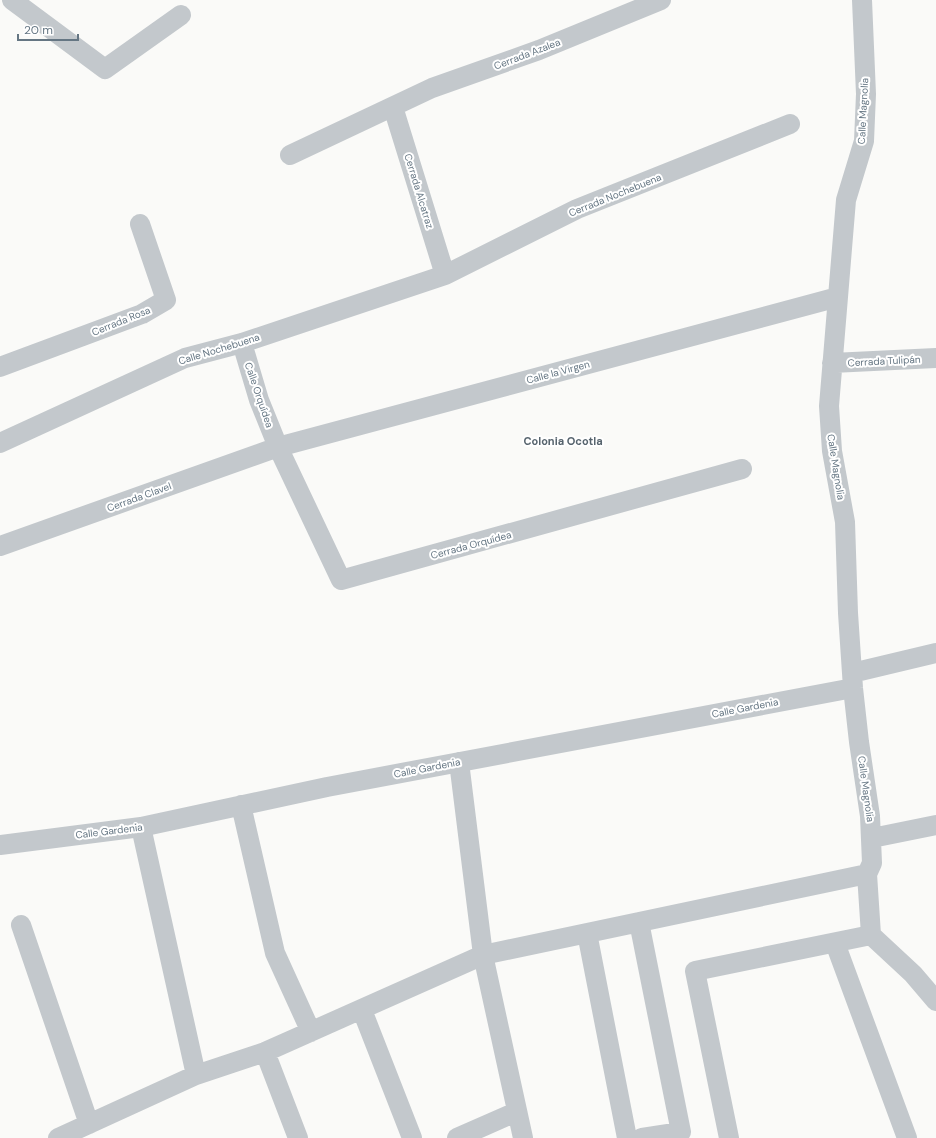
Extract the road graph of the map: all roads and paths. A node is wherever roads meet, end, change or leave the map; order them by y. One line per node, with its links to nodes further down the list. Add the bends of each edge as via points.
1 (12, 0): 4 (street, via 105,69)
2 (661, 0): 5 (street, Cerrada Azalea, via 539,50 432,88)
3 (862, 0): 10 (street, Calle Magnolia, via 866,94 864,141 846,200)
4 (181, 15)
5 (393, 107): 7 (street, Cerrada Azalea); 9 (street, Cerrada Alcatraz)
6 (790, 124): 9 (street, Cerrada Nochebuena, via 577,209)
7 (290, 155)
8 (140, 224): 14 (street, Cerrada Rosa, via 166,300 142,314)
9 (445, 275): 11 (street, Calle Nochebuena)
10 (838, 298): 13 (street, Calle Magnolia); 16 (street, Calle la Virgen)
11 (242, 343): 15 (street, Calle Nochebuena, via 185,358); 16 (street, Calle Orquídea, via 259,400)
12 (936, 358): 13 (street, Cerrada Tulipán)
13 (832, 364): 20 (street, Calle Magnolia, via 829,406 832,451 845,522)
14 (0, 367)
15 (0, 443)
16 (278, 447): 17 (street, Cerrada Orquídea, via 341,580); 18 (street, Cerrada Clavel)
17 (742, 469)
18 (0, 546)
19 (936, 653): 20 (street, Calle Gardenia)
20 (852, 680): 21 (street, Calle Gardenia); 25 (street, Calle Magnolia)
21 (459, 762): 22 (street, Calle Gardenia); 33 (street)
22 (241, 805): 24 (street, Calle Gardenia); 36 (street, via 275,953)
23 (936, 825): 25 (street)
24 (141, 827): 26 (street, Calle Gardenia); 38 (street)
25 (872, 838): 27 (street, Calle Magnolia, via 872,863)
26 (0, 844)
27 (867, 874): 28 (street); 31 (street, Calle Magnolia)
28 (639, 922): 30 (street); 47 (street, via 681,1132)
29 (21, 925): 40 (street)
30 (587, 933): 33 (street); 46 (street)
31 (871, 935): 32 (street); 34 (street, via 913,974)
32 (835, 943): 48 (street, via 694,972); 49 (street)
33 (483, 955): 35 (street); 39 (street)
34 (936, 1001)
35 (362, 1010): 36 (street); 43 (street)
36 (310, 1032): 37 (street)
37 (265, 1052): 38 (street); 42 (street)
38 (196, 1075): 40 (street)
39 (516, 1112): 44 (street); 45 (street)
40 (89, 1124): 41 (street)
41 (58, 1138)
42 (298, 1138)
43 (412, 1138)
44 (457, 1138)
45 (523, 1138)
46 (627, 1138)
47 (642, 1138)
48 (729, 1138)
49 (907, 1138)

